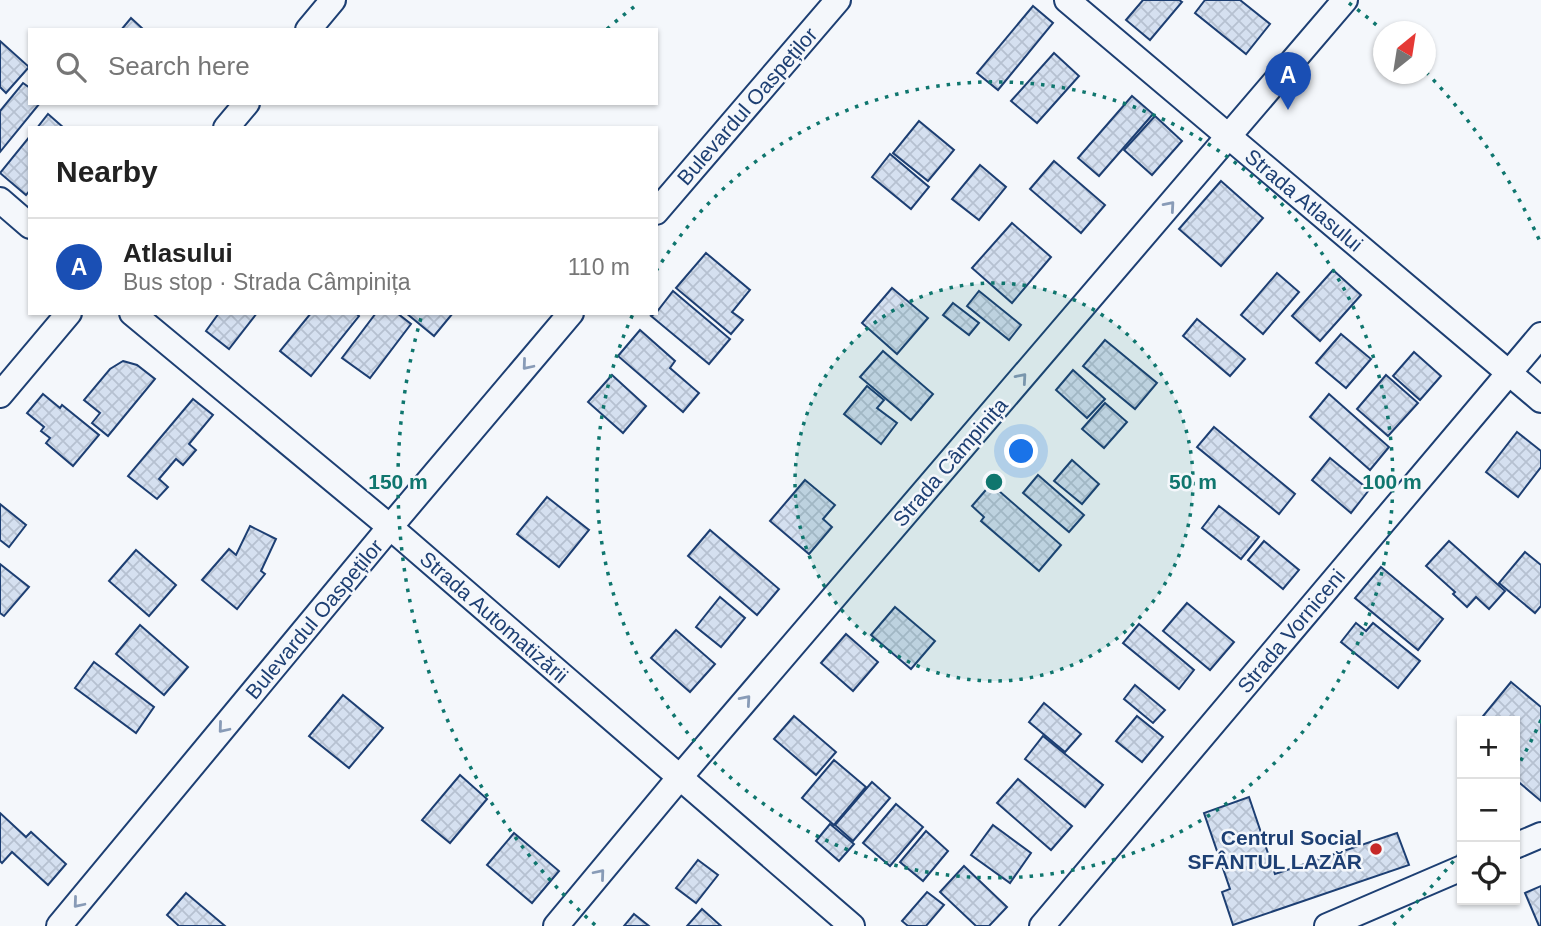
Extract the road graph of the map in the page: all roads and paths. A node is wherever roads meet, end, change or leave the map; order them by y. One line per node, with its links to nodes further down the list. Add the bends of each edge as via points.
1 (334, 0): 5 (street)
2 (838, 0): 10 (street, Bulevardul Oaspeților)
3 (1067, 0): 8 (street, Strada Atlasului)
4 (1345, 0): 8 (street, Strada Câmpinița)
5 (310, 28)
6 (245, 105): 7 (street)
7 (228, 126)
8 (1229, 137): 16 (street, Strada Atlasului); 20 (street, Strada Câmpinița, one-way to 8)
9 (0, 200): 11 (street)
10 (658, 210)
11 (28, 224)
12 (67, 315): 17 (street)
13 (134, 315): 19 (street, Strada Automatizării)
14 (569, 315): 19 (street, Bulevardul Oaspeților, one-way to 19)
15 (1541, 335): 16 (street, Strada Vorniceni)
16 (1509, 373): 18 (street, Strada Atlasului); 27 (street, Strada Vorniceni)
17 (0, 395)
18 (1541, 400)
19 (390, 527): 20 (street, Strada Automatizării); 24 (street, Bulevardul Oaspeților, one-way to 24)
20 (680, 777): 25 (street, Strada Câmpinița, one-way to 20); 26 (street, Strada Automatizării)
21 (1541, 835): 22 (street)
22 (1520, 844)
23 (1457, 871): 28 (street)
24 (59, 926)
25 (556, 926)
26 (852, 926)
27 (1042, 926)
28 (1327, 926)

